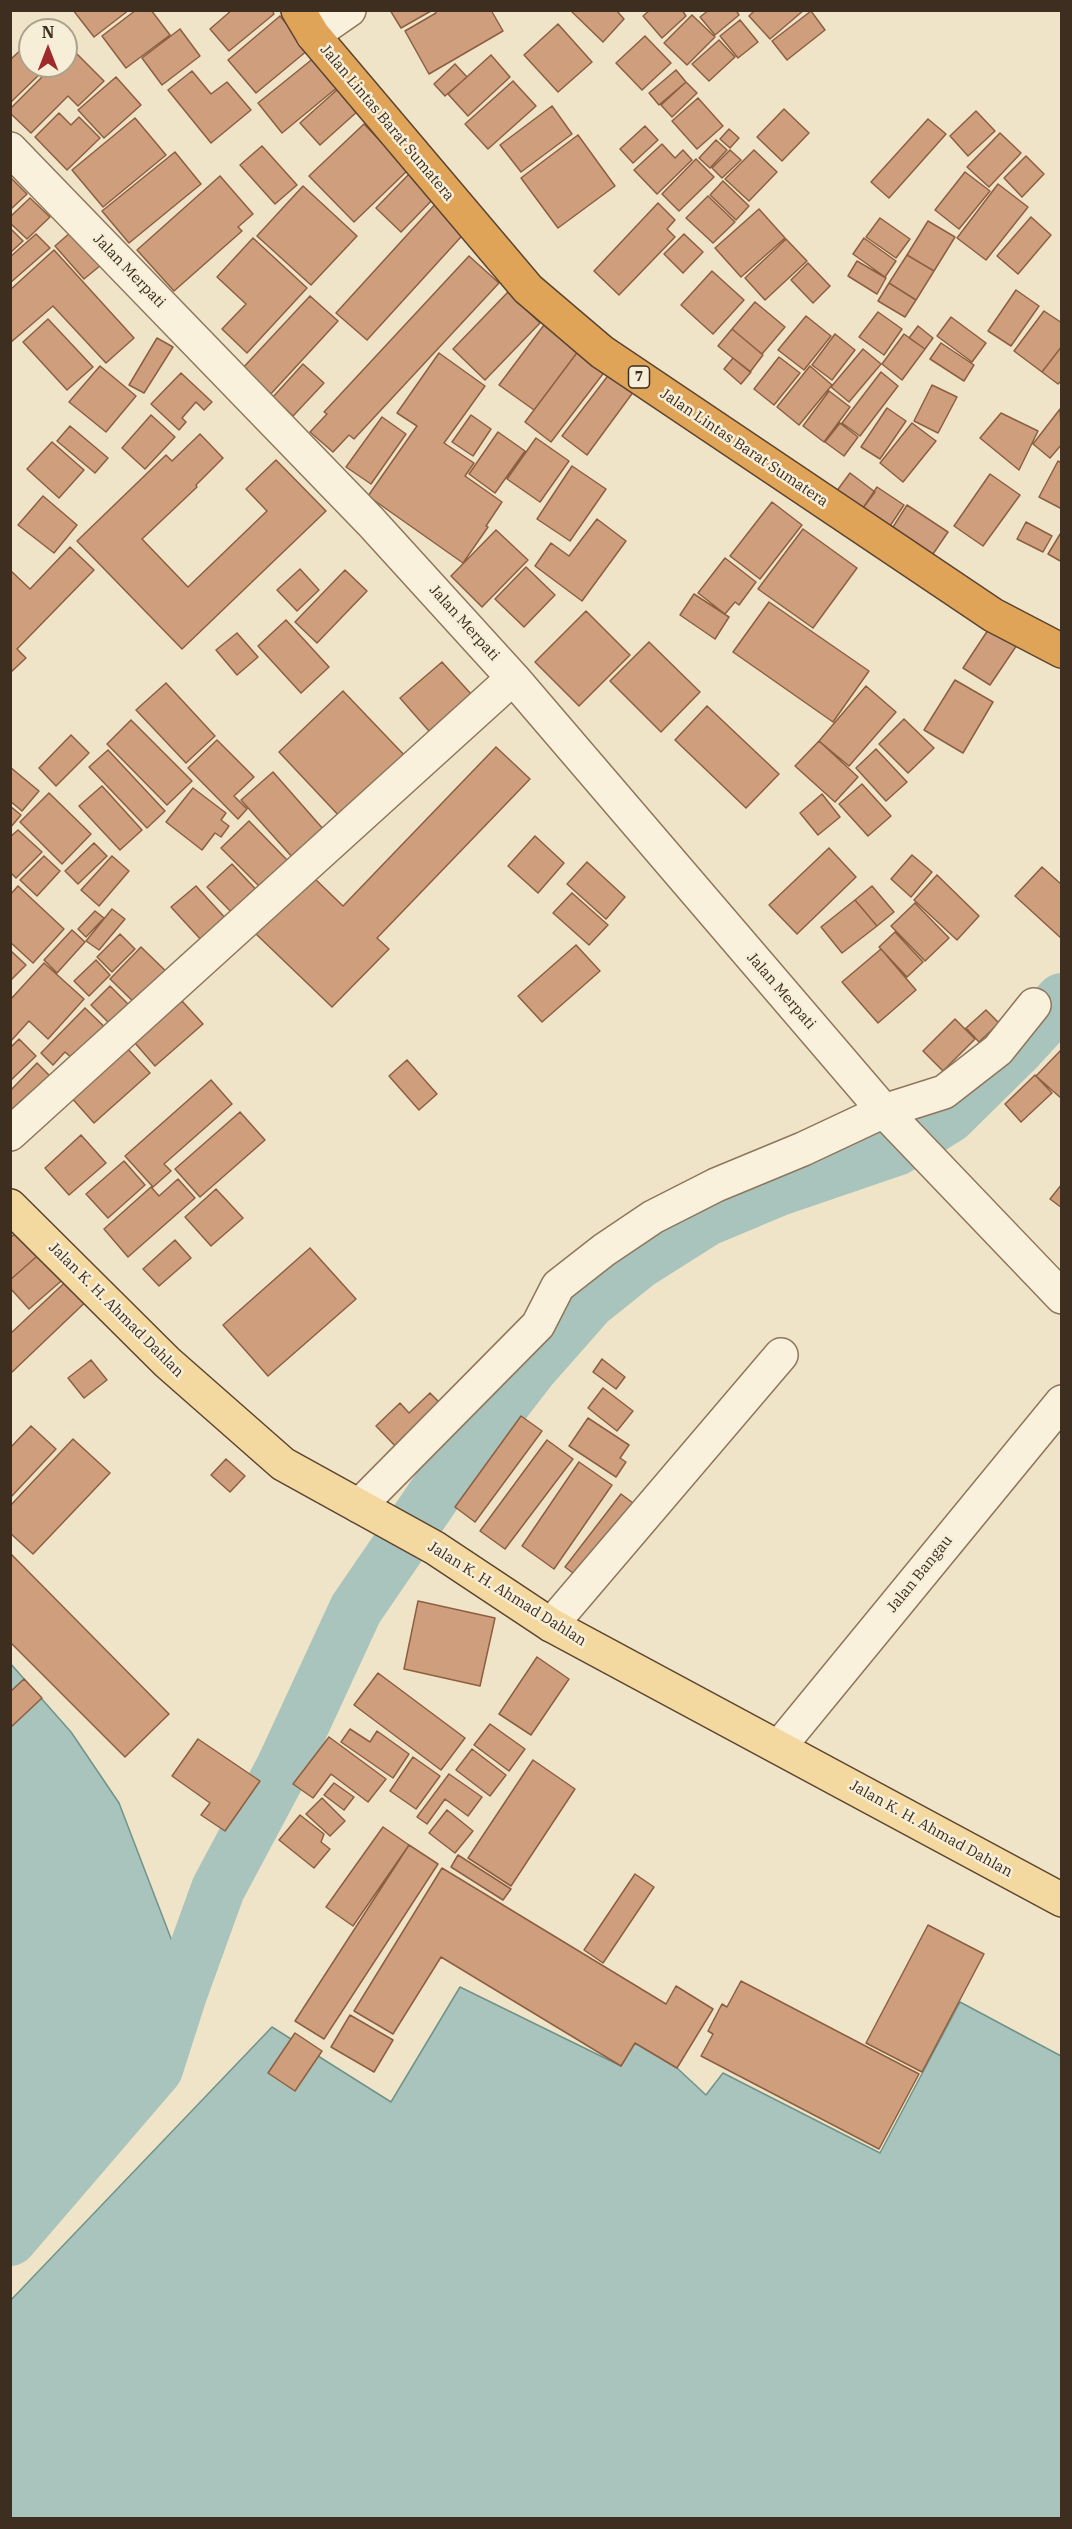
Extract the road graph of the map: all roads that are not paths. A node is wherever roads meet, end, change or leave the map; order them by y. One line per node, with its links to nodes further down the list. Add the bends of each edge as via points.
1 (349, 10): 2 (street)
2 (306, 23): 4 (highway, Jalan Lintas Barat Sumatera / 7, via 528,289 602,352 993,615)
3 (10, 149): 5 (street, Jalan Merpati, via 371,522)
4 (1062, 651)
5 (513, 678): 7 (street, Jalan Merpati); 8 (street)
6 (1035, 1005): 7 (street, via 998,1050 944,1092)
7 (888, 1115): 10 (street, Jalan Merpati); 13 (street, via 716,1185 653,1217 604,1250 558,1286 538,1325)
8 (10, 1134)
9 (10, 1206): 13 (main road, Jalan K. H. Ahmad Dahlan, via 167,1362 283,1464)
10 (1062, 1297)
11 (781, 1355): 14 (street)
12 (1062, 1402): 15 (street, Jalan Bangau)
13 (366, 1510): 14 (main road, Jalan K. H. Ahmad Dahlan, via 435,1548)
14 (551, 1625): 15 (main road, Jalan K. H. Ahmad Dahlan)
15 (779, 1747): 16 (main road, Jalan K. H. Ahmad Dahlan)
16 (1062, 1900)

